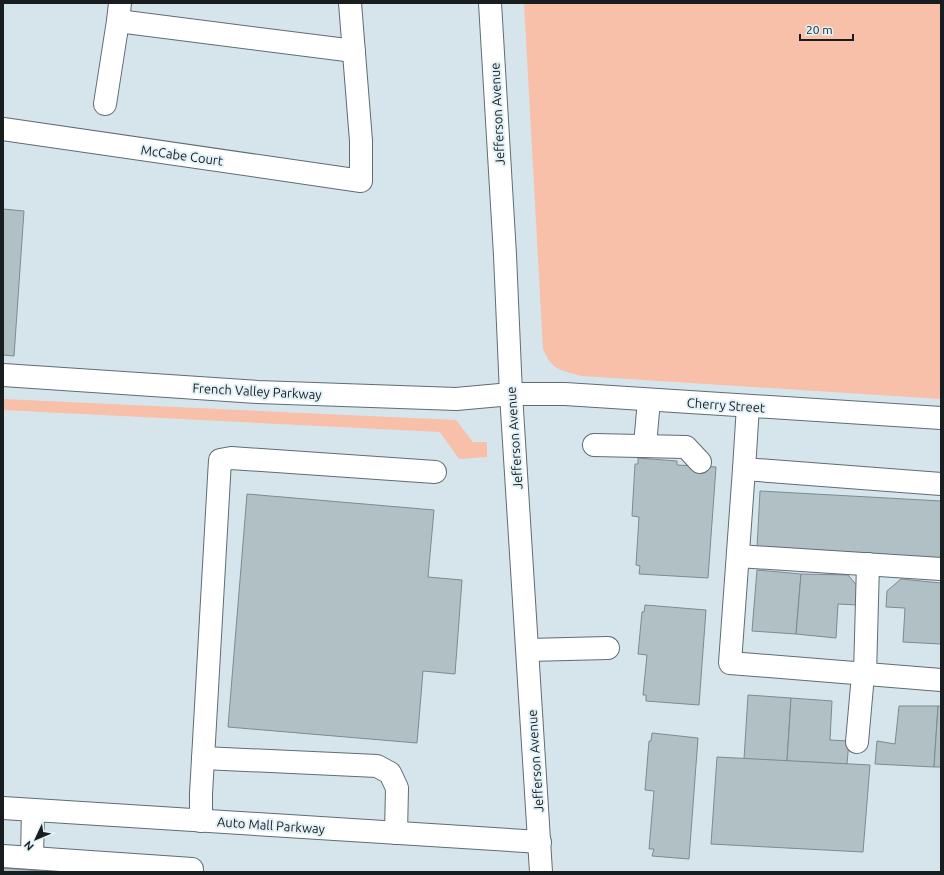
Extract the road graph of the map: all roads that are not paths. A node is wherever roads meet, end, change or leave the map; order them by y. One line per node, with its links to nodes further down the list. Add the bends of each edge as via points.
1 (350, 3): 4 (main road)
2 (490, 3): 8 (main road, Jefferson Avenue, via 505,240)
3 (119, 12): 4 (main road); 5 (main road)
4 (354, 51): 6 (main road, McCabe Court, via 361,141 361,181)
5 (106, 104)
6 (3, 129)
7 (3, 375): 8 (main road, French Valley Parkway, via 274,392 456,399)
8 (511, 394): 9 (main road, Cherry Street, via 565,394); 22 (main road, Jefferson Avenue)
9 (649, 400): 10 (main road, Cherry Street); 13 (main road)
10 (748, 406): 11 (main road, Cherry Street); 15 (main road)
11 (941, 418)
12 (594, 445): 13 (main road)
13 (645, 445): 14 (main road, via 686,447)
14 (700, 462)
15 (744, 469): 17 (main road); 18 (main road)
16 (434, 472): 26 (main road, via 231,458 220,460)
17 (941, 484)
18 (738, 556): 19 (main road); 23 (main road, via 730,663)
19 (868, 564): 20 (main road); 23 (main road)
20 (941, 569)
21 (608, 648): 22 (main road)
22 (528, 650): 31 (main road, Jefferson Avenue)
23 (865, 674): 24 (main road); 25 (main road)
24 (941, 680)
25 (858, 742)
26 (203, 758): 29 (main road); 30 (main road, via 377,766 390,773 397,788)
27 (3, 808): 28 (main road, Auto Mall Parkway)
28 (33, 810): 29 (main road, Auto Mall Parkway); 33 (main road)
29 (201, 821): 30 (main road, Auto Mall Parkway)
30 (396, 833): 31 (main road, Auto Mall Parkway)
31 (540, 842): 35 (main road, Jefferson Avenue)
32 (3, 856): 33 (main road)
33 (32, 858): 34 (main road)
34 (192, 869)
35 (541, 872)

